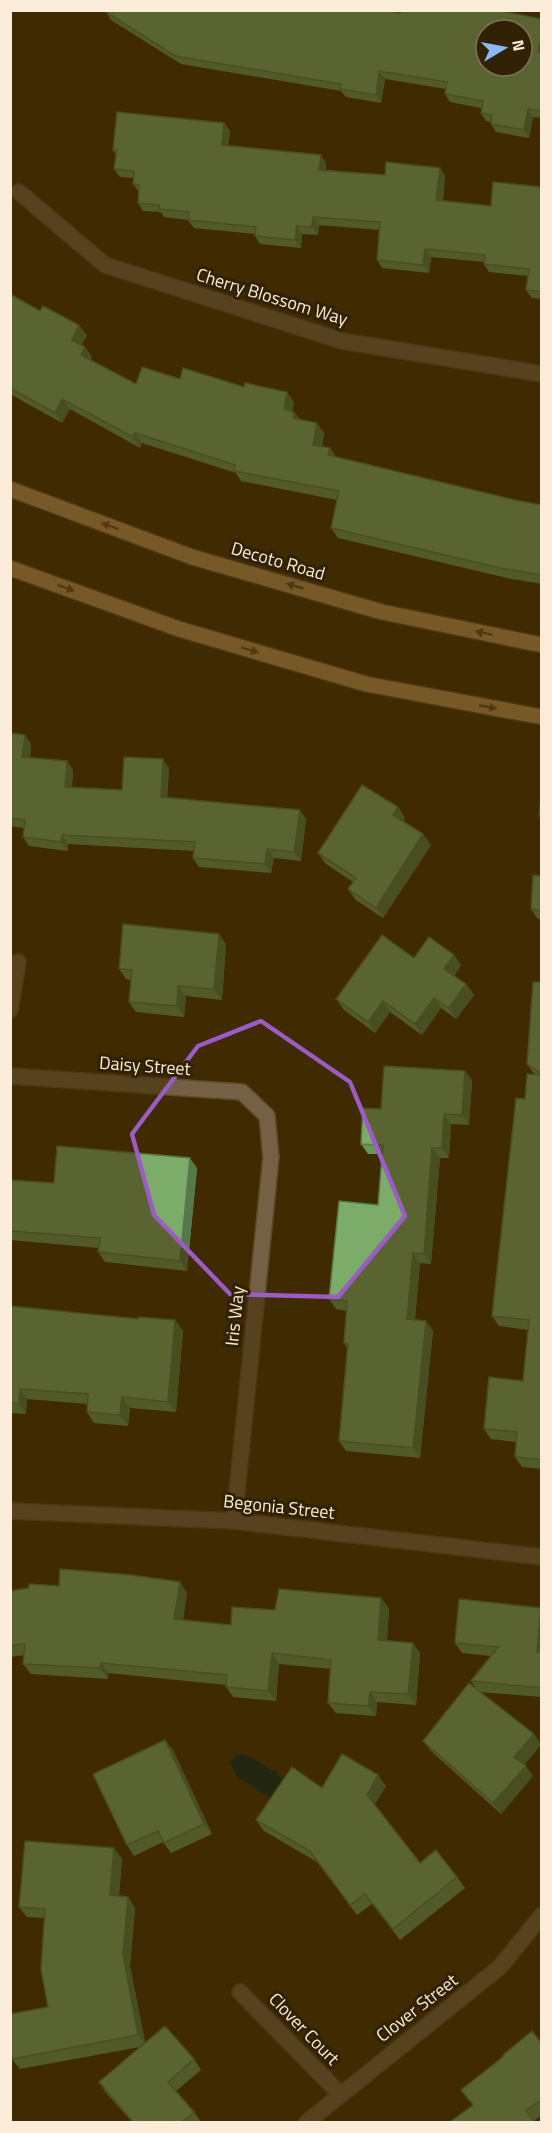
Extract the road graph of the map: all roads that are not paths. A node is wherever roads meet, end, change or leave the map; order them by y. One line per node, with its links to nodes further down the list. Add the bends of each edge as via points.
1 (19, 192): 2 (street, Cherry Blossom Way, via 105,265 342,340)
2 (542, 374)
3 (10, 489): 5 (main road, Decoto Road, one-way to 3, via 382,612 192,557)
4 (10, 568): 6 (main road, one-way to 6, via 178,628 366,684)
5 (542, 645)
6 (542, 717)
7 (18, 962): 8 (street)
8 (10, 1010)
9 (10, 1076): 10 (street, Daisy Street, via 242,1092)
10 (267, 1116): 12 (street, Iris Way, via 271,1157)
11 (10, 1511): 12 (street, Begonia Street)
12 (234, 1521): 13 (street, Begonia Street)
13 (542, 1557)
14 (542, 1915): 16 (street, Clover Street, via 500,1966)
15 (240, 1992): 16 (street, Clover Court)
16 (340, 2094): 17 (street, Clover Street)
17 (307, 2122)

